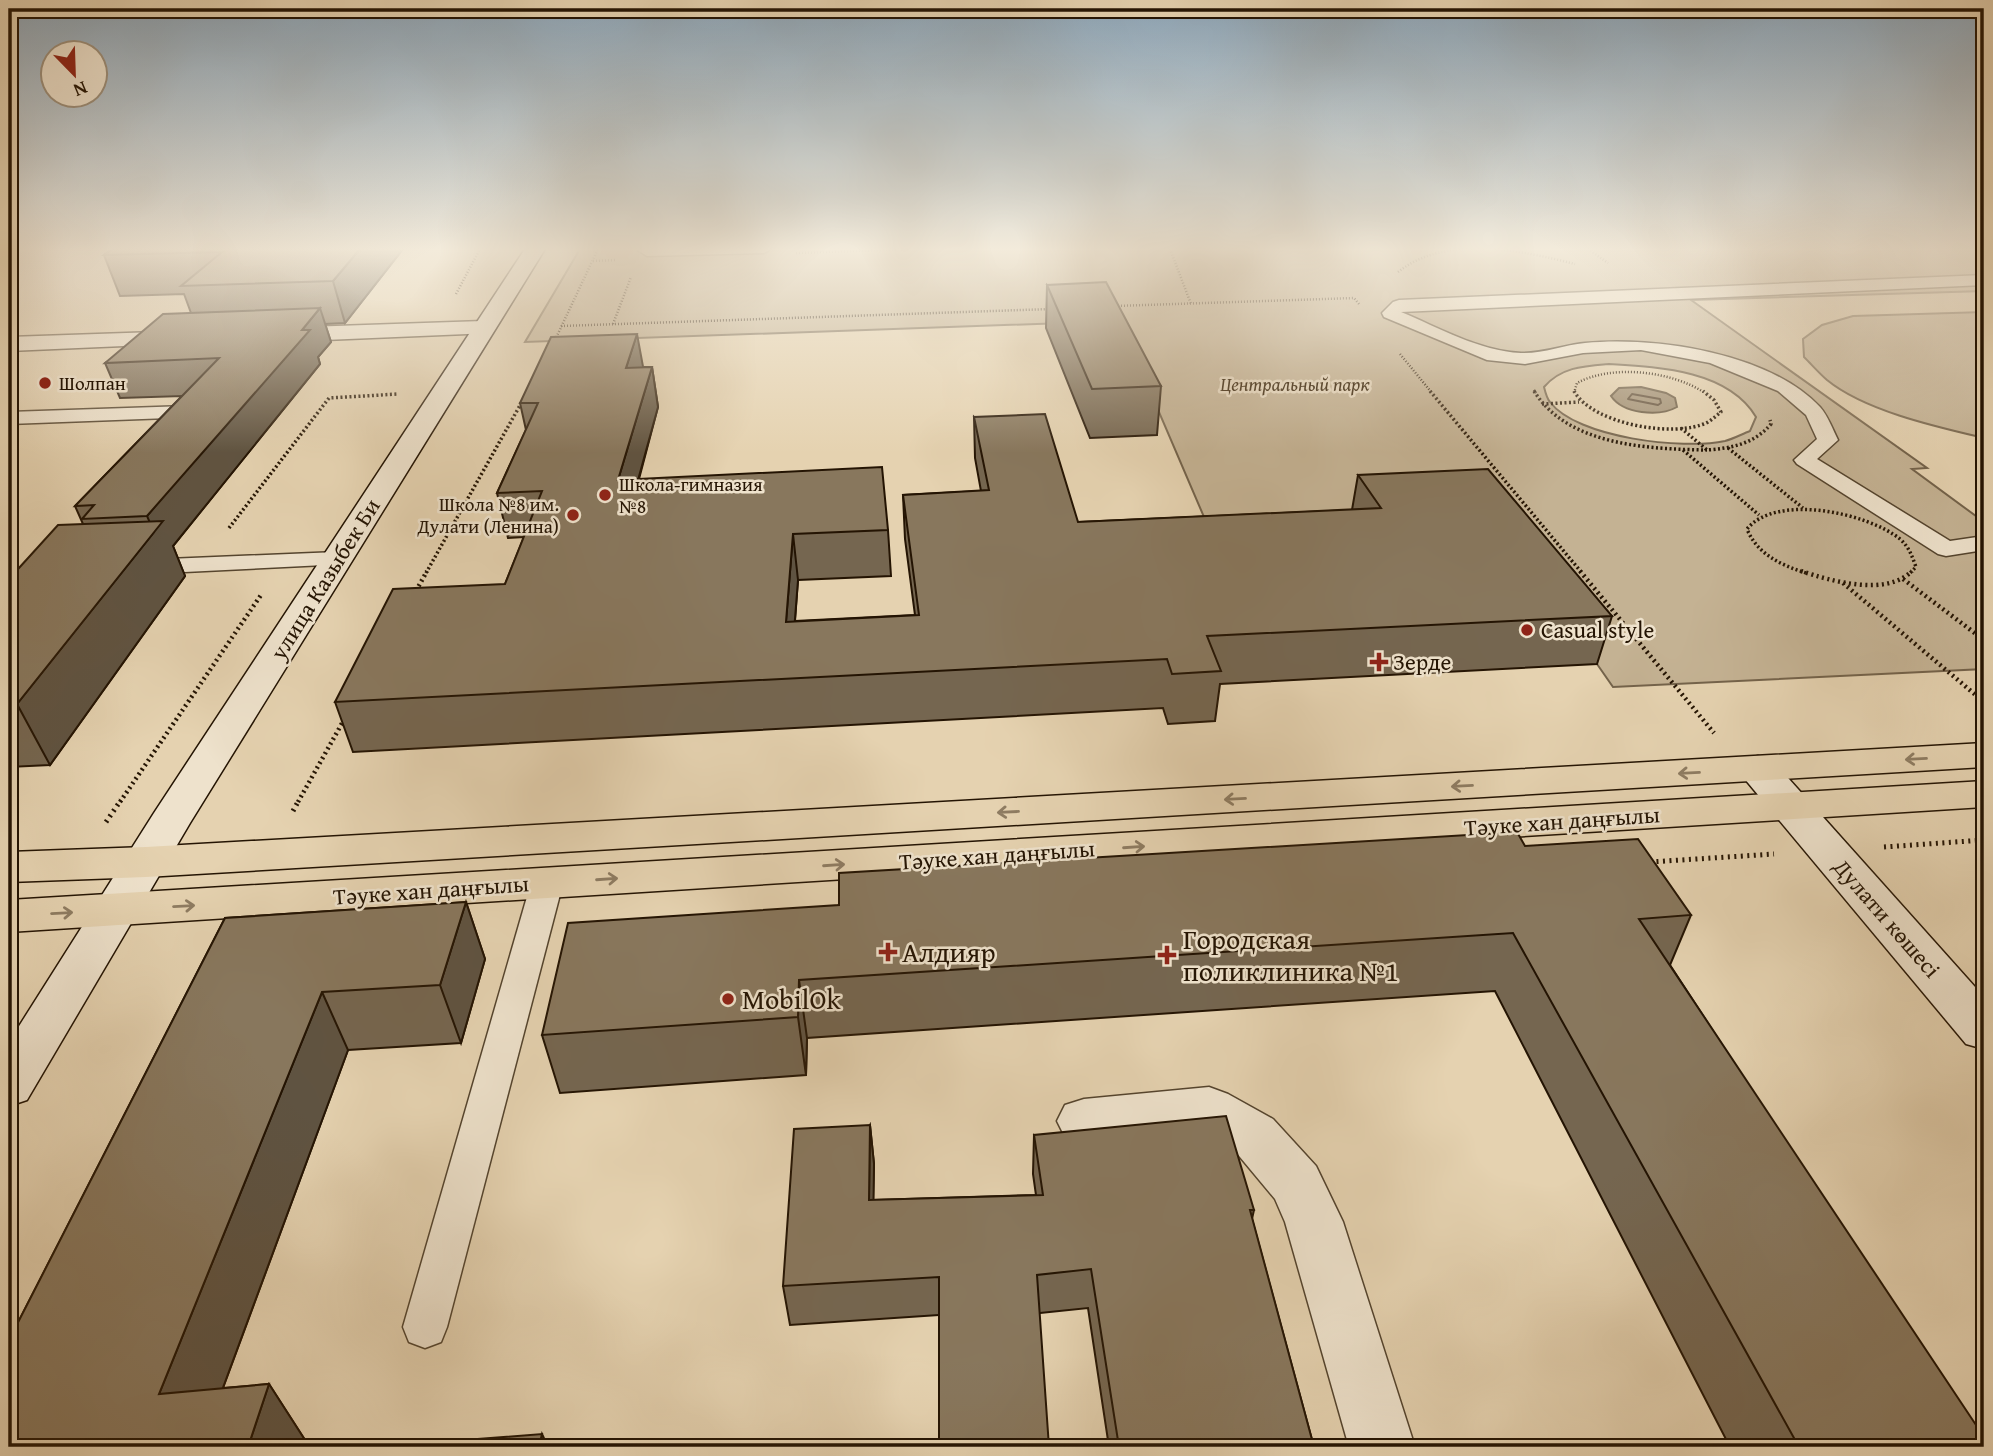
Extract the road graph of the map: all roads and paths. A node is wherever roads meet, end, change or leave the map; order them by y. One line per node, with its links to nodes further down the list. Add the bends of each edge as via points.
1 (490, 317): 8 (main road, улица Казыбек Би)
2 (565, 317): 7 (path)
3 (616, 317): 6 (path)
4 (820, 317): 6 (path)
5 (1399, 317): 28 (lane, via 1487,355 1525,359 1583,348 1641,345 1714,358 1785,387 1814,412 1828,440 1804,460 1946,549)
6 (613, 324): 7 (path)
7 (561, 326): 12 (path)
8 (483, 328): 9 (main road); 29 (main road, улица Казыбек Би)
9 (256, 336)
10 (214, 337): 11 (main road)
11 (9, 344)
12 (551, 349)
13 (1398, 351): 38 (path)
14 (1534, 388): 18 (path)
15 (400, 394): 30 (path, via 329,398)
16 (525, 397): 34 (path)
17 (1580, 402): 18 (path); 21 (path, via 1618,421); 21 (path, via 1573,392 1577,383 1590,376 1621,373 1684,383 1718,402 1721,412 1714,420)
18 (1541, 404): 24 (path, via 1591,433)
19 (1769, 413): 23 (path, via 1771,424 1764,434)
20 (9, 418): 22 (lane, via 186,412)
21 (1681, 428): 25 (path)
22 (159, 440)
23 (1728, 448): 25 (path); 26 (path)
24 (1683, 450): 25 (path); 27 (path)
25 (1707, 450)
26 (1804, 509): 27 (path, via 1774,510); 32 (path, via 1837,513 1898,537 1914,553 1916,568)
27 (1760, 516): 33 (path, via 1754,517 1747,529 1754,544 1774,560)
28 (1984, 543)
29 (337, 559): 30 (lane); 46 (main road, улица Казыбек Би)
30 (201, 565): 31 (lane)
31 (123, 568)
32 (1903, 579): 33 (path, via 1877,584); 35 (path)
33 (1842, 582): 36 (path)
34 (411, 600)
35 (1984, 640)
36 (1984, 702)
37 (350, 708): 43 (path)
38 (1715, 734)
39 (1984, 755): 40 (main road, Тәуке хан даңғылы, one-way to 40)
40 (1758, 769): 42 (main road, Дулати көшесі); 46 (main road, Тәуке хан даңғылы, one-way to 46)
41 (1984, 794): 42 (main road, Тәуке хан даңғылы)
42 (1789, 807): 45 (main road, Дулати көшесі); 49 (main road, Тәуке хан даңғылы, one-way to 42)
43 (290, 816)
44 (1984, 840): 45 (path)
45 (1828, 851): 47 (path); 52 (main road, Дулати көшесі)
46 (146, 862): 48 (main road, Тәуке хан даңғылы); 50 (main road, улица Казыбек Би)
47 (1647, 862)
48 (9, 867)
49 (547, 883): 50 (main road, Тәуке хан даңғылы, one-way to 49); 55 (lane)
50 (116, 909): 51 (main road, Тәуке хан даңғылы, one-way to 50); 53 (main road, улица Казыбек Би)
51 (9, 916)
52 (1984, 1030)
53 (9, 1085)
54 (1084, 1121): 56 (main road, via 1209,1109 1254,1135 1296,1183 1314,1222)
55 (425, 1327)
56 (1382, 1447)

